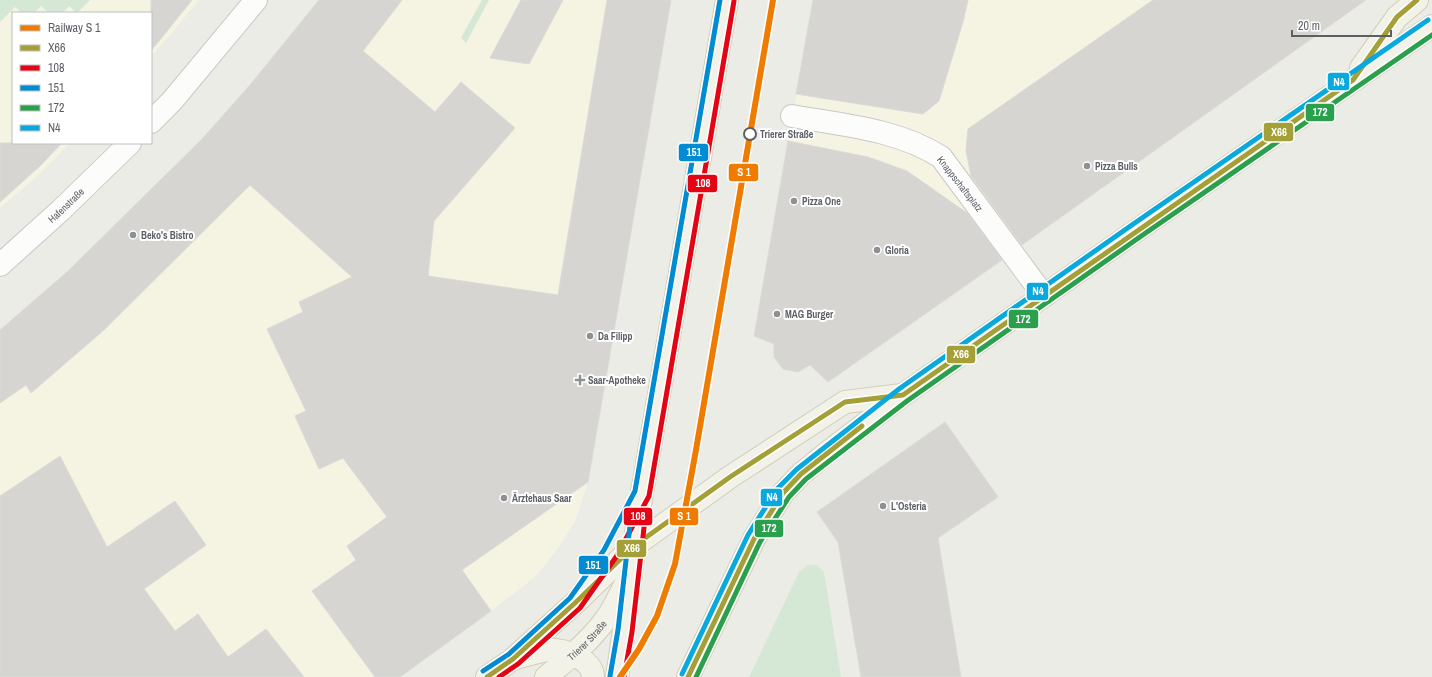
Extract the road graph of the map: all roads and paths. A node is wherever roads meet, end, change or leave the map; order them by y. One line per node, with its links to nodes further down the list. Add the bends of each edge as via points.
1 (256, 0): 7 (street, via 172,101)
2 (727, 0): 12 (main road)
3 (1417, 0): 5 (main road, via 1397,17)
4 (1432, 26): 5 (main road)
5 (1352, 80): 10 (main road)
6 (792, 116): 10 (street, Knappschaftsplatz, via 902,137 941,157)
7 (152, 121)
8 (129, 144): 9 (street, Hafenstraße)
9 (0, 265)
10 (1044, 296): 11 (main road)
11 (903, 395): 13 (main road, via 845,402 735,474); 22 (main road, via 801,474 783,493 739,568)
12 (642, 493): 13 (main road); 15 (main road, via 610,554)
13 (634, 546): 14 (main road); 15 (main road)
14 (630, 575): 16 (main road, Trierer Straße, via 607,618); 21 (main road, via 625,632)
15 (575, 603): 17 (main road)
16 (574, 654): 17 (main road, via 548,650); 19 (main road, Trierer Straße); 20 (main road, via 586,663 593,672)
17 (513, 659): 18 (main road)
18 (487, 677)
19 (546, 677)
20 (593, 677)
21 (617, 677)
22 (688, 677)

